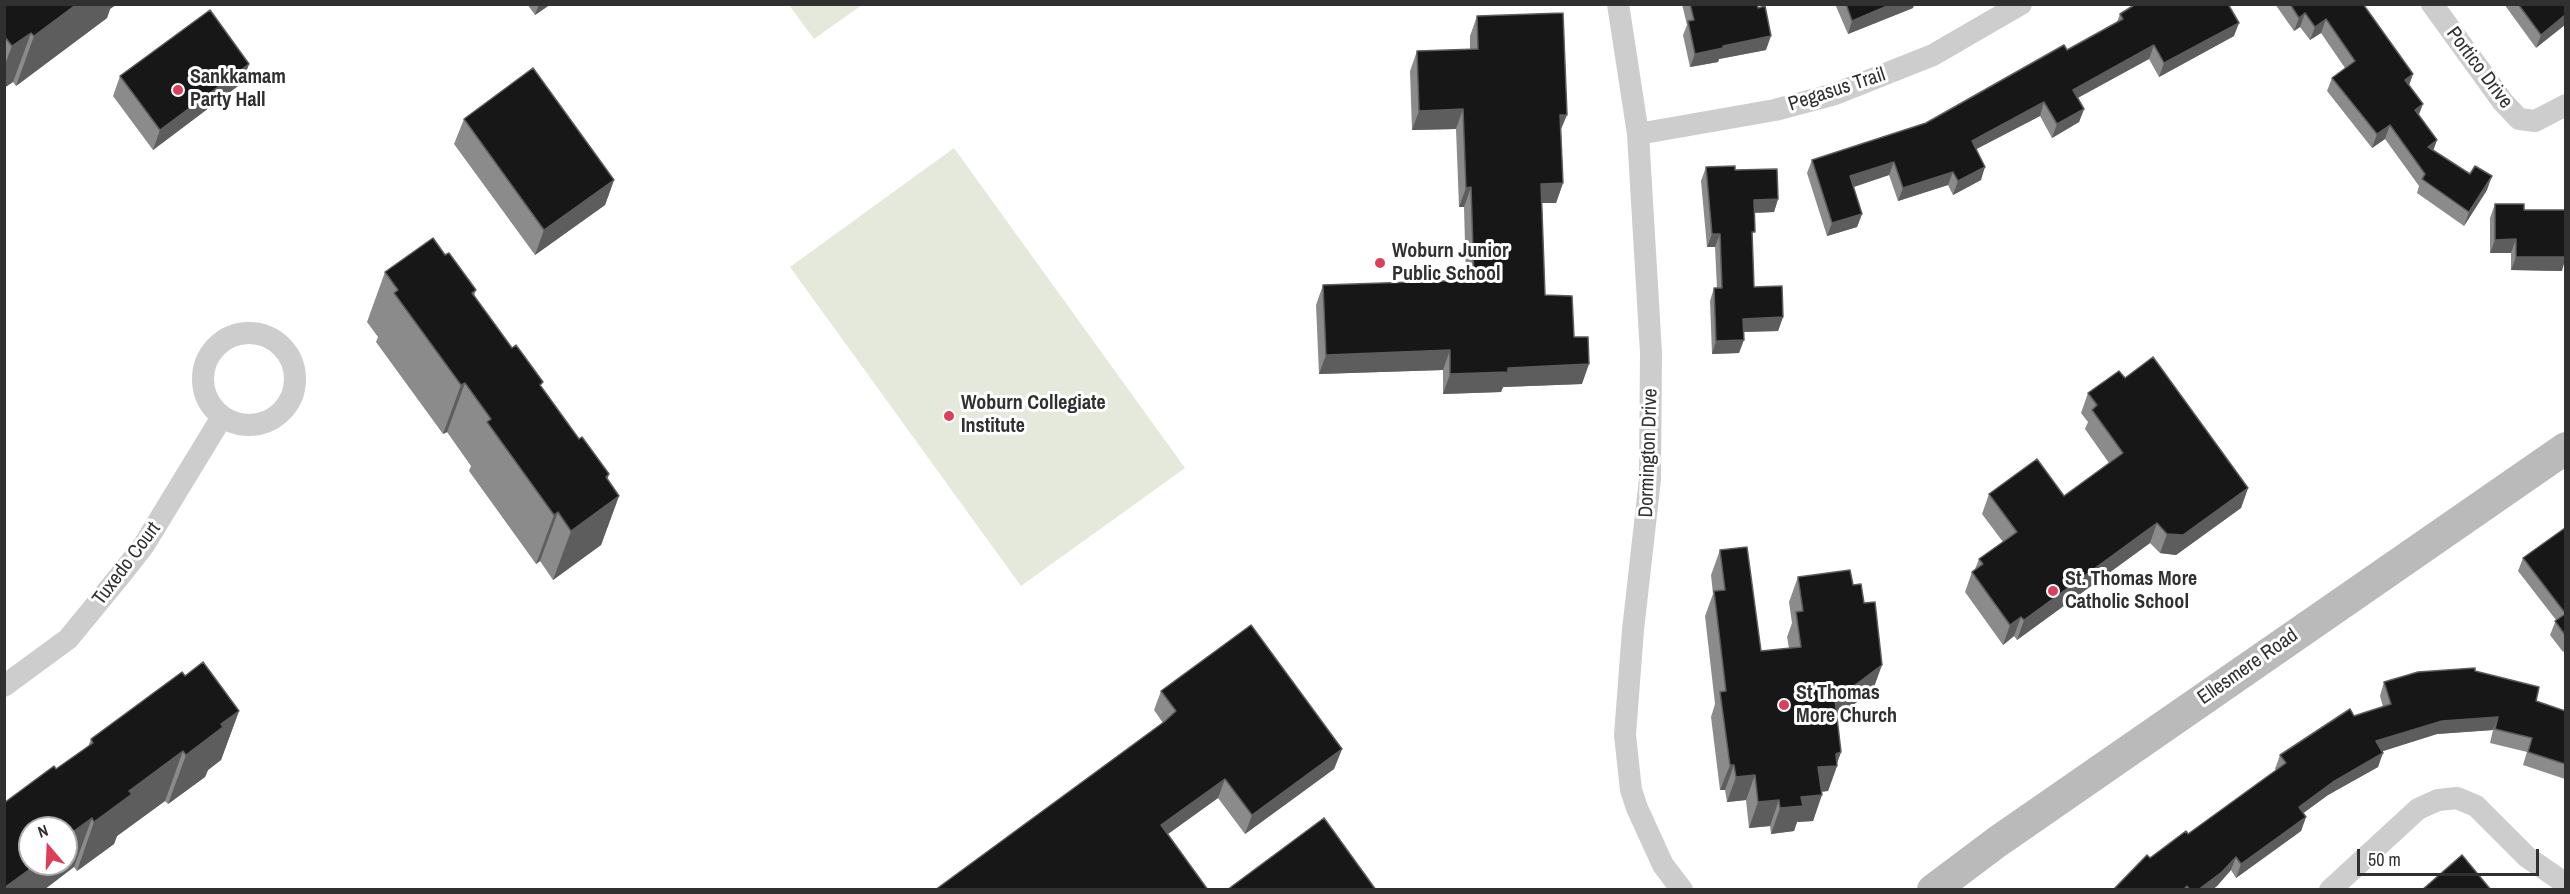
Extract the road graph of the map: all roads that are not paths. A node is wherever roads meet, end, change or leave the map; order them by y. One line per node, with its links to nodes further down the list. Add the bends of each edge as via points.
1 (1618, 4): 6 (street, Dormington Drive)
2 (2021, 4): 4 (street, Pegasus Trail)
3 (2432, 4): 5 (street, Portico Drive, via 2518,119 2535,121)
4 (1989, 12): 6 (street, Pegasus Trail, via 1933,55 1835,94 1774,110)
5 (2565, 105)
6 (1638, 134): 11 (street, Dormington Drive, via 1649,285 1652,444 1625,735 1631,790 1637,808 1654,848)
7 (222, 417): 7 (street, via 239,425 258,425 275,418 288,406 295,389 296,371 277,340 260,333 242,333 224,339 211,352 203,369 203,387 210,404); 9 (street, Tuxedo Court, via 144,545 123,572 68,639)
8 (2565, 448): 12 (main road, Ellesmere Road, via 2006,835)
9 (4, 686)
10 (2565, 884): 13 (street, via 2527,857 2476,806 2457,798 2438,800 2418,809)
11 (1682, 890)
12 (1933, 890)
13 (2330, 890)

